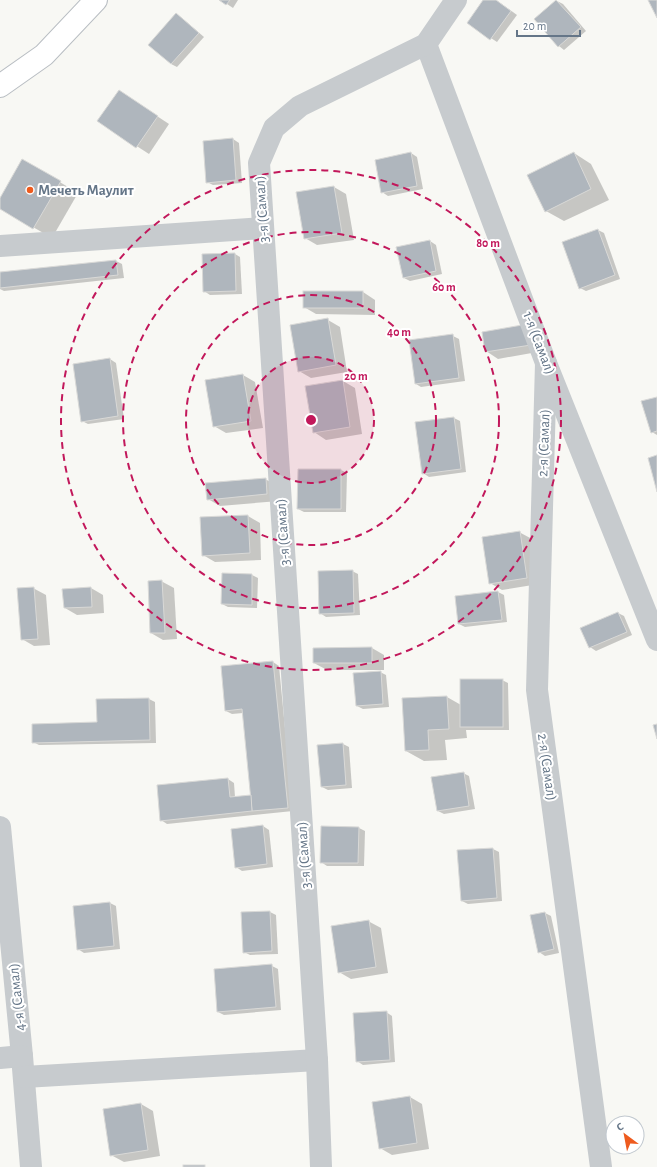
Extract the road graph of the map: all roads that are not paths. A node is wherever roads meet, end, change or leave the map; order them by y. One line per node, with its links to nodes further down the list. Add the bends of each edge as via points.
1 (96, 0): 4 (main road, via 44,55)
2 (456, 0): 3 (street, 3-я (Самал))
3 (426, 44): 5 (street, 3-я (Самал), via 300,106 274,128 259,163); 7 (street, 1-я (Самал))
4 (0, 86)
5 (263, 228): 6 (street); 12 (street, 3-я (Самал))
6 (0, 246)
7 (546, 363): 8 (street, 1-я (Самал)); 16 (street, 2-я (Самал), via 536,690)
8 (657, 640)
9 (0, 827): 10 (street, 4-я (Самал))
10 (22, 1056): 11 (street); 13 (street, 4-я (Самал))
11 (0, 1058)
12 (317, 1060): 13 (street); 15 (street, 3-я (Самал))
13 (24, 1077): 14 (street, 4-я (Самал))
14 (31, 1167)
15 (321, 1167)
16 (601, 1167)

